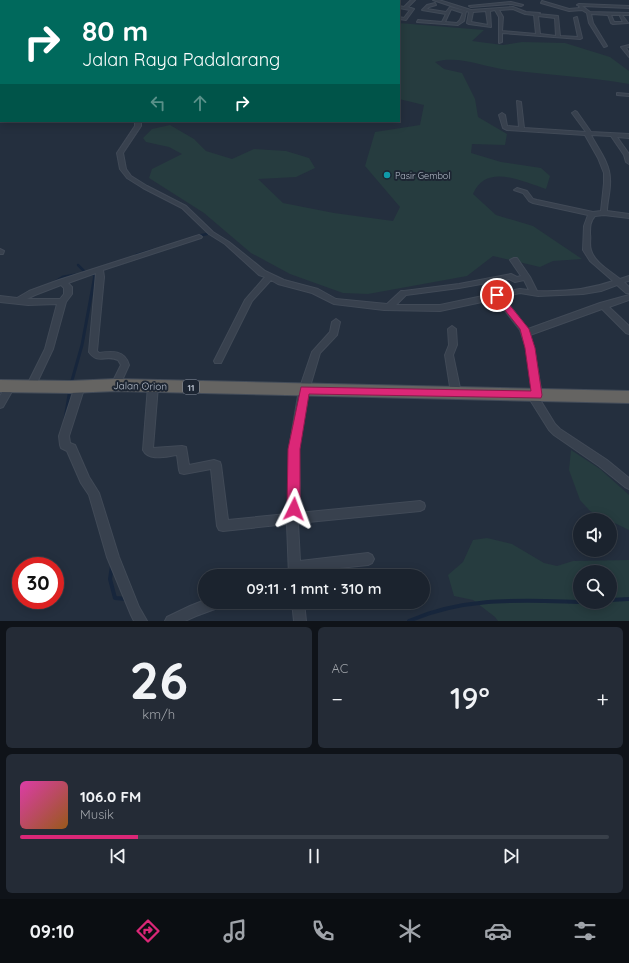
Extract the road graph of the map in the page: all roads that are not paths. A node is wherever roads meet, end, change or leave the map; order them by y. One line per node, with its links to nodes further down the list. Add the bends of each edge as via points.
1 (457, 0): 6 (street)
2 (412, 1): 4 (street); 13 (street)
3 (608, 1): 10 (street)
4 (403, 2)
5 (435, 2): 6 (street); 27 (street); 27 (street, via 424,10)
6 (443, 2): 14 (street)
7 (542, 2): 8 (street)
8 (551, 2): 9 (street); 19 (street)
9 (558, 3)
10 (629, 5): 15 (street)
11 (523, 6): 14 (street, via 511,3)
12 (400, 7): 13 (street)
13 (406, 7): 23 (street, via 412,9)
14 (460, 7): 20 (street)
15 (623, 7): 17 (street, via 579,5); 29 (street)
16 (529, 8): 28 (street, via 538,12)
17 (583, 9): 19 (street); 25 (street)
18 (497, 10): 21 (street); 28 (street, via 513,8); 40 (street)
19 (569, 10): 31 (street, via 567,11)
20 (471, 11): 21 (street); 39 (street, via 469,23)
21 (488, 11): 39 (street)
22 (400, 12): 23 (street)
23 (408, 13): 33 (street, via 405,19)
24 (448, 13): 27 (street); 32 (street); 38 (street, via 452,7 465,12 460,24)
25 (590, 13): 26 (street); 44 (street, via 590,23)
26 (608, 13): 29 (street); 35 (street, via 613,22 626,23 623,18)
27 (431, 14): 30 (street); 32 (street); 37 (street)
28 (535, 14): 41 (street); 42 (street, via 557,17)
29 (629, 14)
30 (422, 15)
31 (571, 16)
32 (446, 17): 38 (street)
33 (400, 18)
34 (576, 18): 42 (street, via 580,38)
35 (629, 20)
36 (418, 21): 37 (street)
37 (427, 21): 38 (street)
38 (444, 23)
39 (490, 26): 40 (street)
40 (501, 31): 41 (street); 43 (street)
41 (538, 35): 42 (street)
42 (558, 37)
43 (500, 42)
44 (605, 46)
45 (629, 46): 46 (street, via 623,47)
46 (629, 56)
47 (619, 94): 48 (street)
48 (629, 95)
49 (519, 102): 53 (street)
50 (575, 113): 54 (street)
51 (502, 115): 53 (street, via 505,127)
52 (138, 122): 66 (street, via 138,126 120,153 124,172 137,182 184,207 211,233)
53 (522, 129): 54 (street)
54 (588, 134): 55 (street); 59 (street, via 607,171)
55 (613, 135): 56 (street); 57 (street)
56 (629, 136)
57 (629, 162)
58 (517, 190): 60 (street, via 525,192 535,202)
59 (604, 213): 60 (street); 61 (street)
60 (593, 214): 68 (street, via 586,226 587,251 592,260)
61 (629, 216)
62 (199, 237): 64 (street)
63 (514, 260): 65 (street)
64 (97, 269): 69 (street); 84 (street, via 100,277 93,352 96,356 110,354 120,356 124,360 125,365)
65 (526, 277): 71 (street); 78 (street, via 515,280 511,276 404,293)
66 (270, 278): 78 (street, via 315,291 334,301); 83 (street, via 249,300)
67 (629, 278): 68 (street)
68 (620, 281): 70 (street); 71 (street, via 583,292)
69 (62, 282): 75 (street); 76 (street, via 69,290)
70 (629, 291)
71 (534, 293): 72 (street, via 520,291)
72 (497, 295): 78 (street, via 440,308); 82 (street)
73 (629, 297): 77 (street)
74 (0, 299): 75 (street)
75 (20, 300): 76 (street)
76 (62, 301): 87 (street, via 49,348)
77 (603, 305): 81 (street); 82 (street)
78 (389, 308)
79 (336, 322): 89 (street, via 334,333 316,352)
80 (452, 329): 90 (street, via 453,345 449,355)
81 (629, 331)
82 (526, 333): 91 (street)
83 (218, 361)
84 (116, 385): 86 (highway, Jalan Orion / 11); 88 (highway, Jalan Orion / 11)
85 (5, 386): 87 (highway, Jalan Orion / 11); 93 (street)
86 (153, 386): 89 (highway, Jalan Orion / 11); 97 (street, via 148,450 152,453 182,450 184,470 216,465 223,526)
87 (32, 387): 88 (highway, Jalan Orion / 11)
88 (76, 387): 103 (street, via 64,436 65,445 71,448 85,480 94,492 113,556)
89 (304, 390): 90 (highway, 11); 97 (street, via 294,449 295,499)
90 (456, 393): 91 (highway, 11)
91 (535, 395): 92 (highway, 11); 94 (street, via 557,432)
92 (629, 397)
93 (0, 404)
94 (625, 475): 95 (street)
95 (629, 484)
96 (420, 506): 97 (street)
97 (292, 519): 99 (street)
98 (368, 559): 100 (street)
99 (295, 569)
100 (312, 569)
101 (198, 609): 104 (street)
102 (299, 609): 105 (street)
103 (141, 621)
104 (171, 621)
105 (300, 621)

